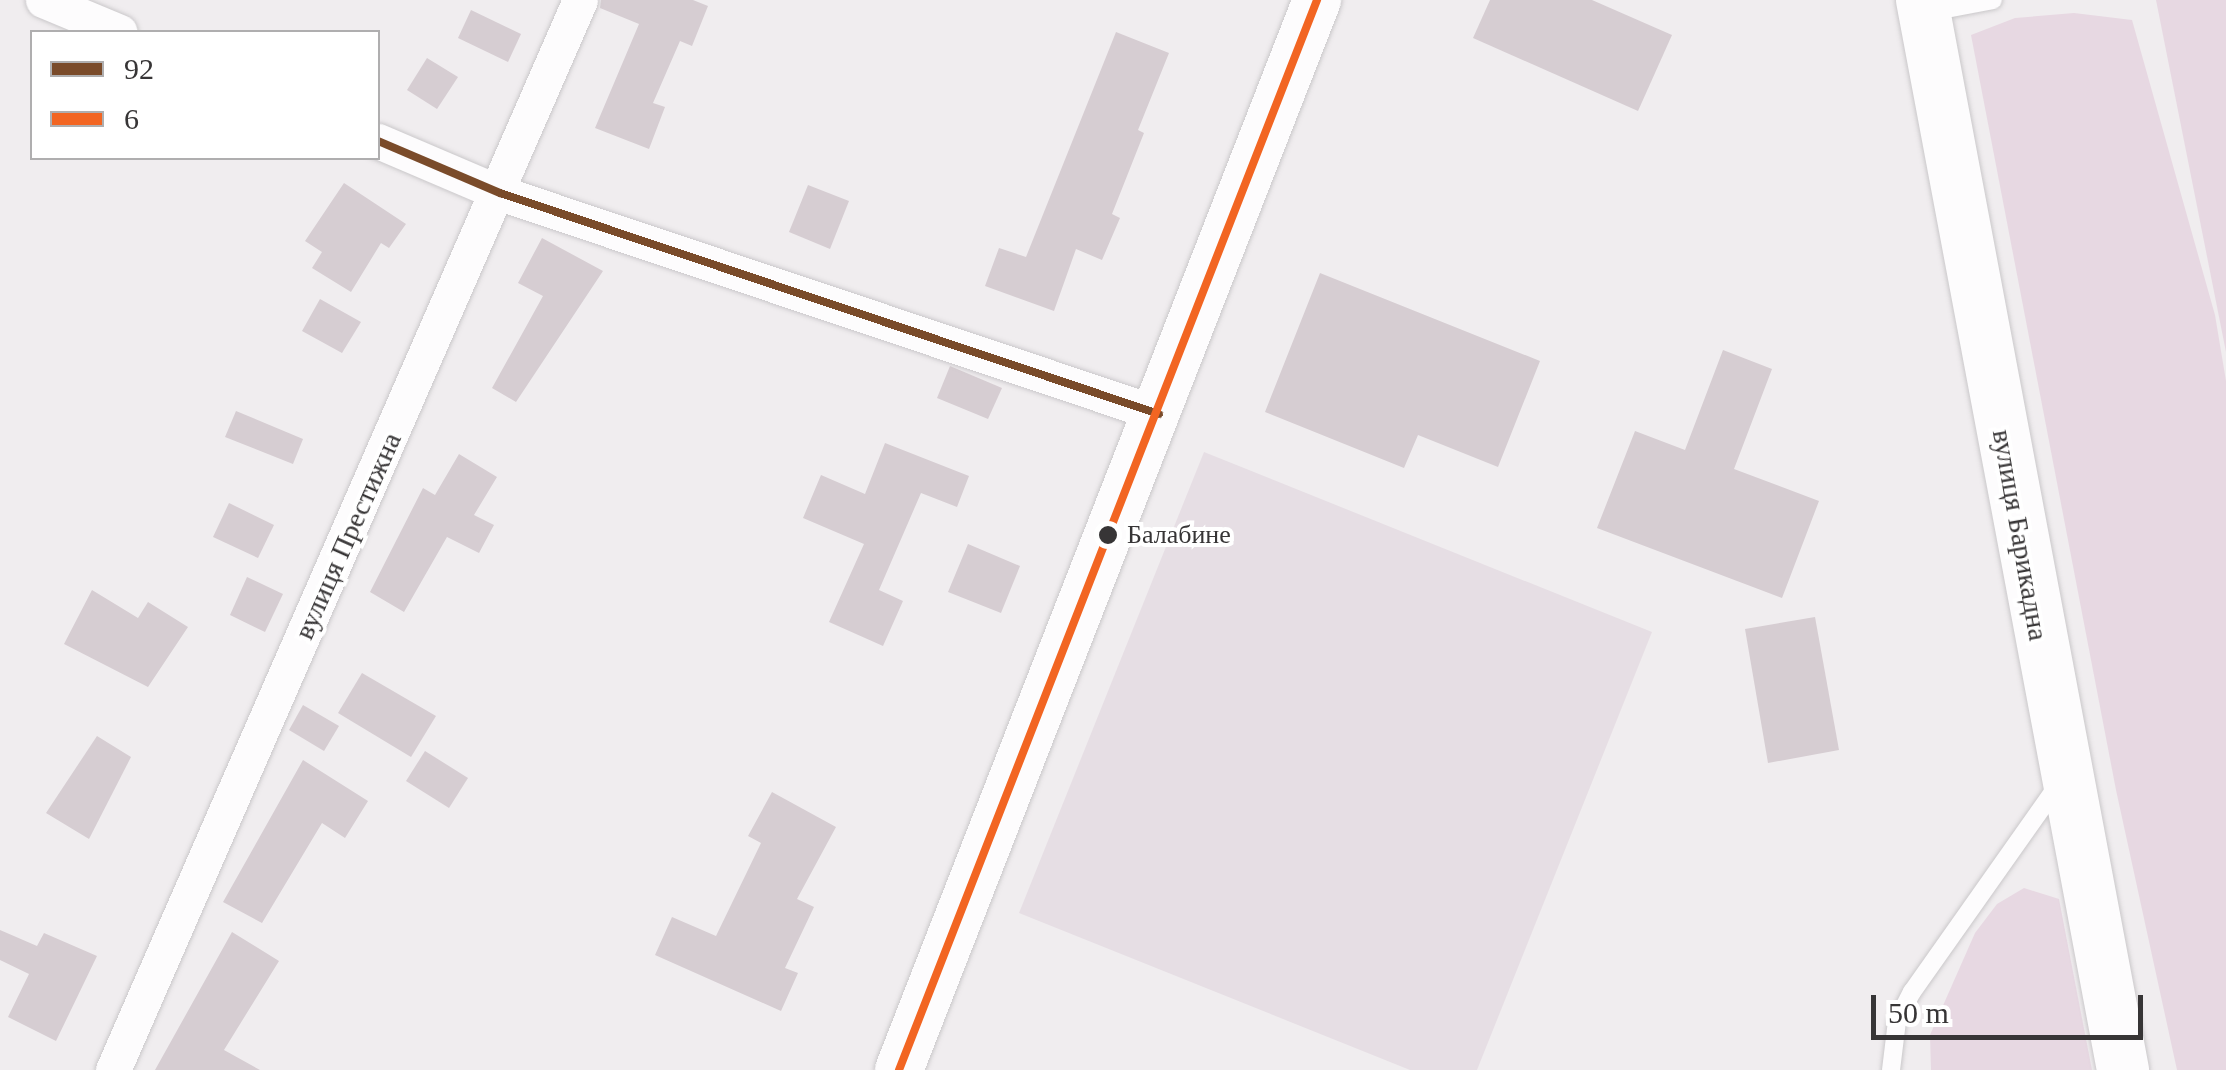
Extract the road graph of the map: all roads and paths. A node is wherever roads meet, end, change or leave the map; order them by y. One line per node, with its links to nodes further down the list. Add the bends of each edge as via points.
1 (43, 0): 6 (street)
2 (580, 0): 8 (street, вулиця Престижна)
3 (1318, 0): 9 (street)
4 (1993, 0): 5 (lane)
5 (1923, 7): 10 (main road, вулиця Барикадна)
6 (115, 30)
7 (380, 142): 8 (street)
8 (500, 193): 9 (street); 11 (street, вулиця Престижна)
9 (1159, 414): 12 (street)
10 (2064, 776): 13 (lane, via 1912,992 1897,1021); 14 (main road, вулиця Барикадна)
11 (113, 1070)
12 (899, 1070)
13 (1891, 1070)
14 (2123, 1070)

